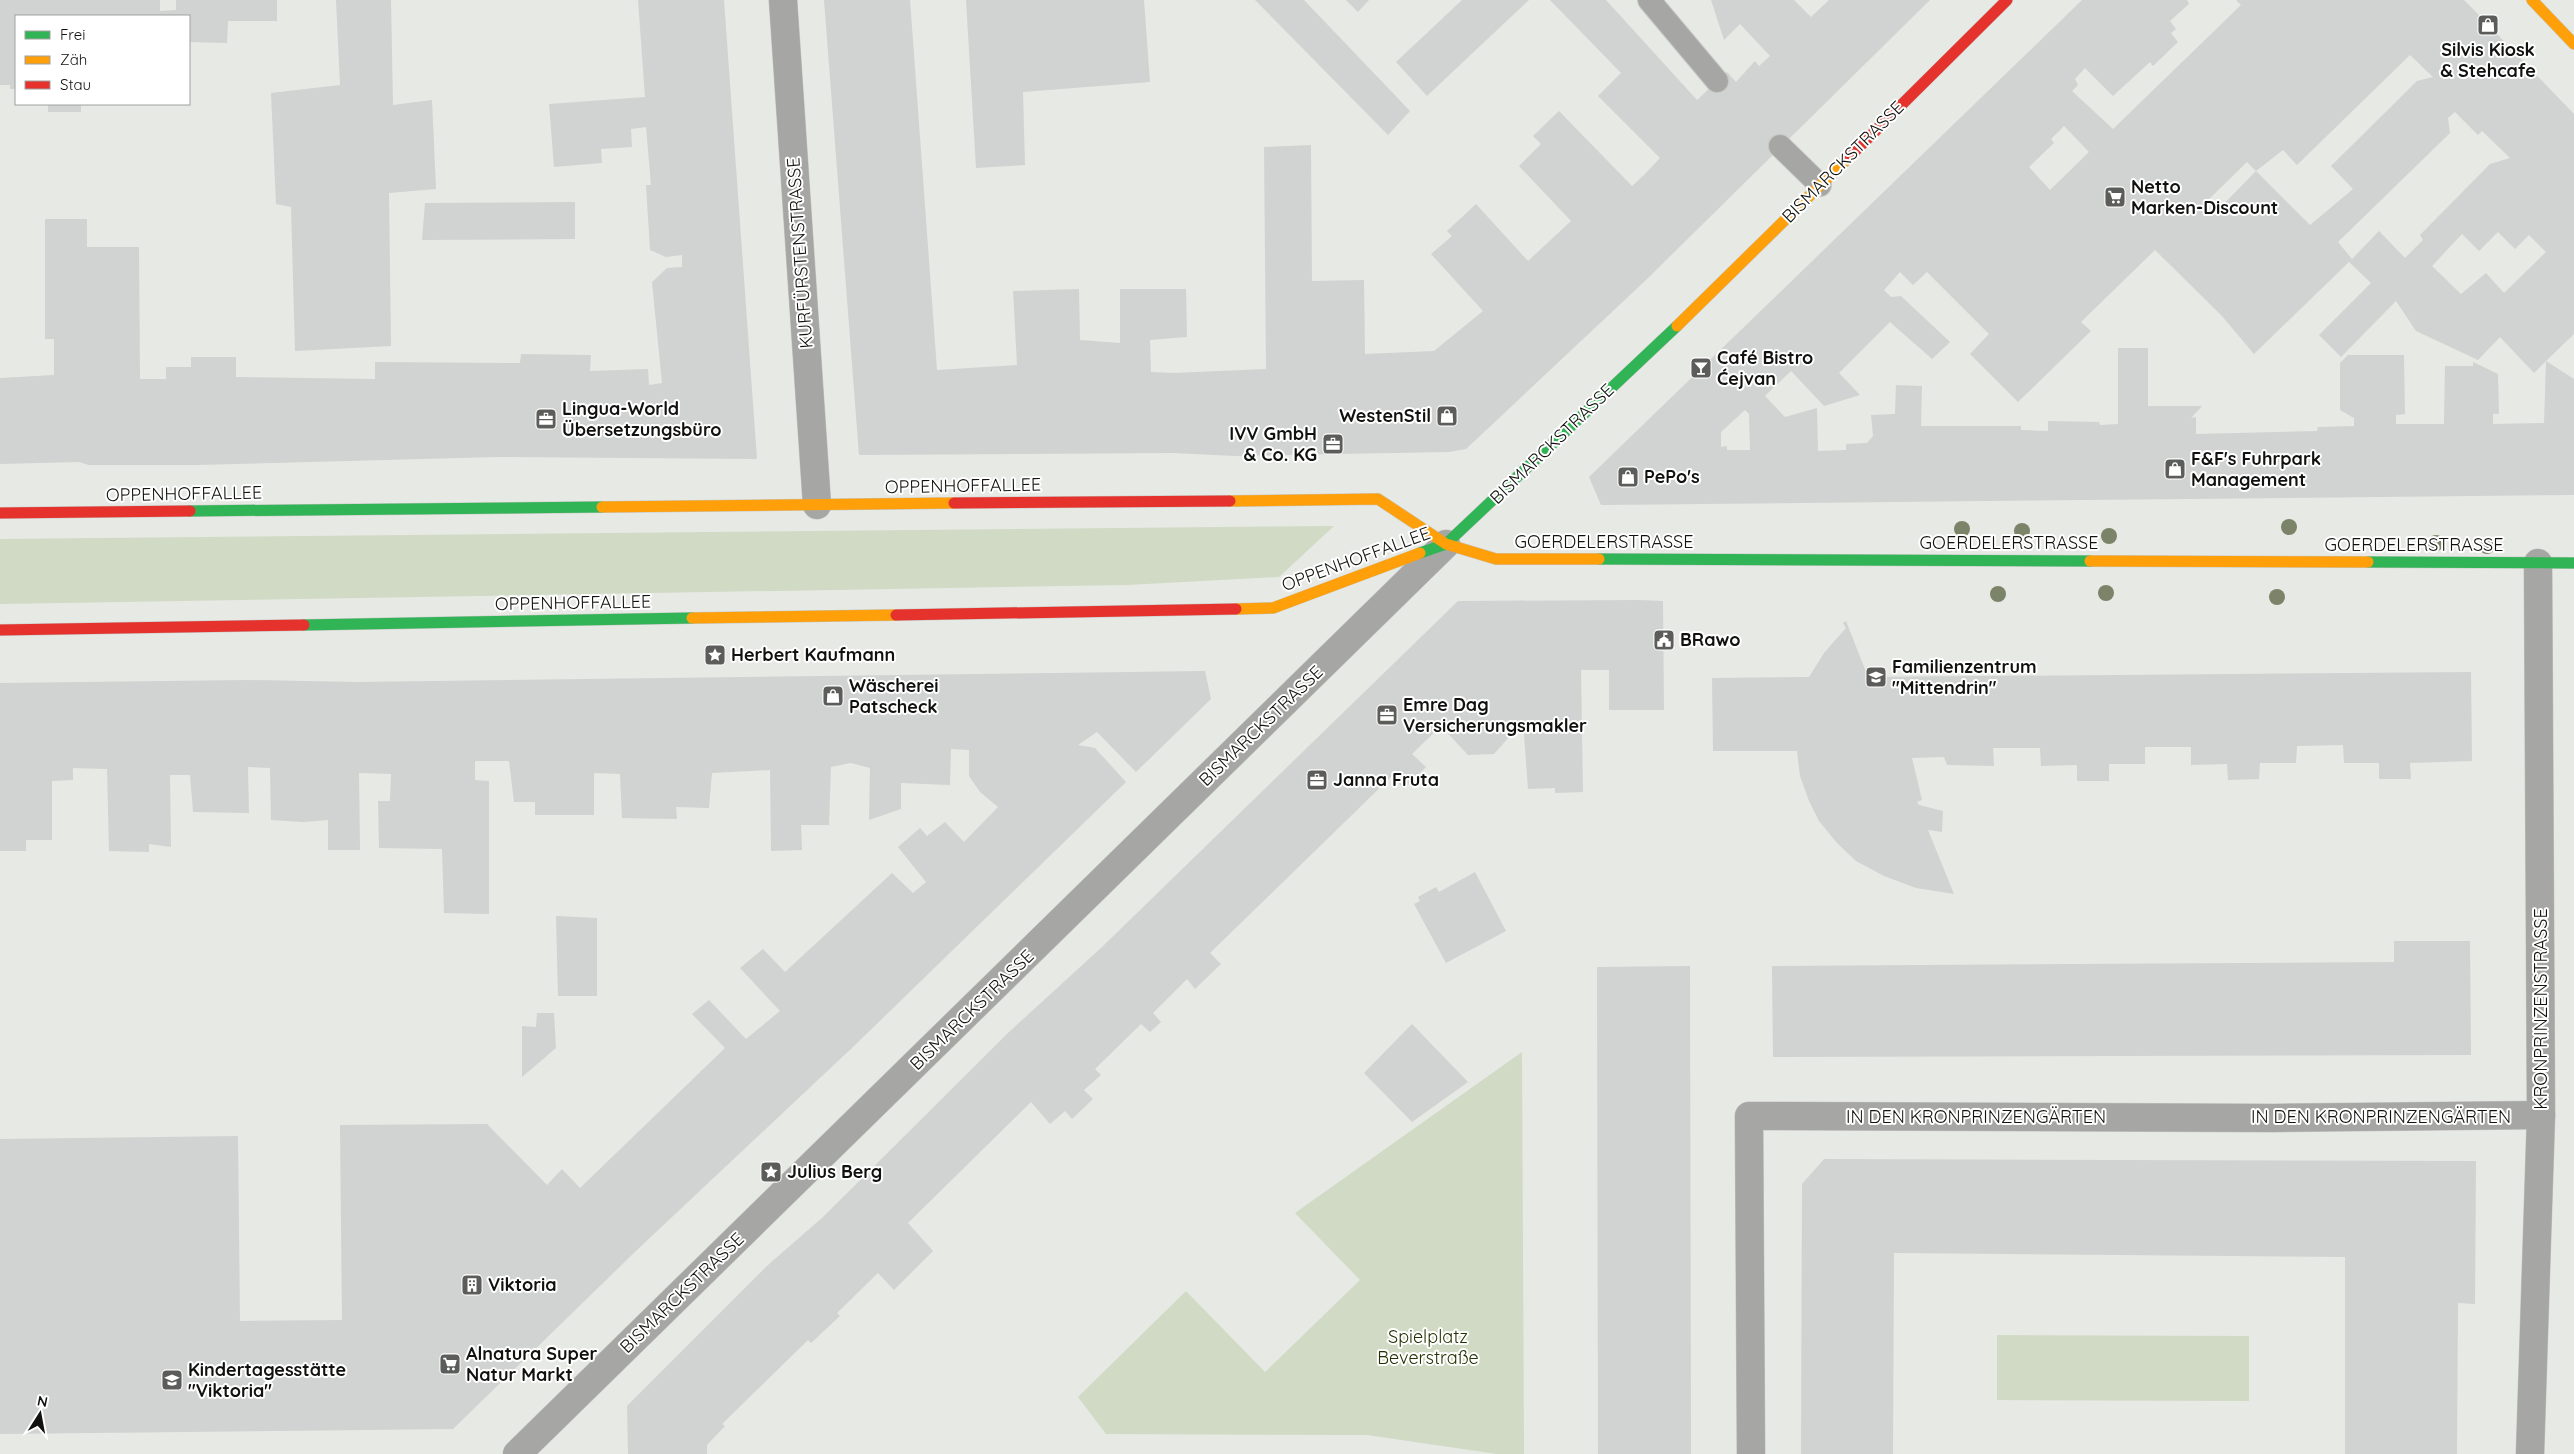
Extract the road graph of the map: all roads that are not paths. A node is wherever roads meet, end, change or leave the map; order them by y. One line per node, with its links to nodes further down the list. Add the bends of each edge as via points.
1 (783, 0): 9 (street, KURFÜRSTENSTRASSE)
2 (1650, 0): 6 (lane)
3 (2007, 0): 8 (street, BISMARCKSTRASSE)
4 (2532, 0): 5 (street)
5 (2574, 44)
6 (1717, 81)
7 (1780, 146): 8 (lane)
8 (1820, 185): 11 (street, BISMARCKSTRASSE)
9 (817, 505): 10 (street, OPPENHOFFALLEE); 11 (street, OPPENHOFFALLEE, via 1378,499)
10 (0, 513)
11 (1446, 544): 12 (street, GOERDELERSTRASSE, via 1496,559); 14 (street, OPPENHOFFALLEE, via 1273,608); 16 (street, BISMARCKSTRASSE)
12 (2538, 563): 13 (street, GOERDELERSTRASSE); 15 (street, KRONPRINZENSTRASSE)
13 (2574, 563)
14 (0, 630)
15 (2541, 1115): 17 (street, IN DEN KRONPRINZENGÄRTEN, via 2284,1118 1748,1116); 18 (street, KRONPRINZENSTRASSE)
16 (517, 1454)
17 (1751, 1454)
18 (2530, 1454)

